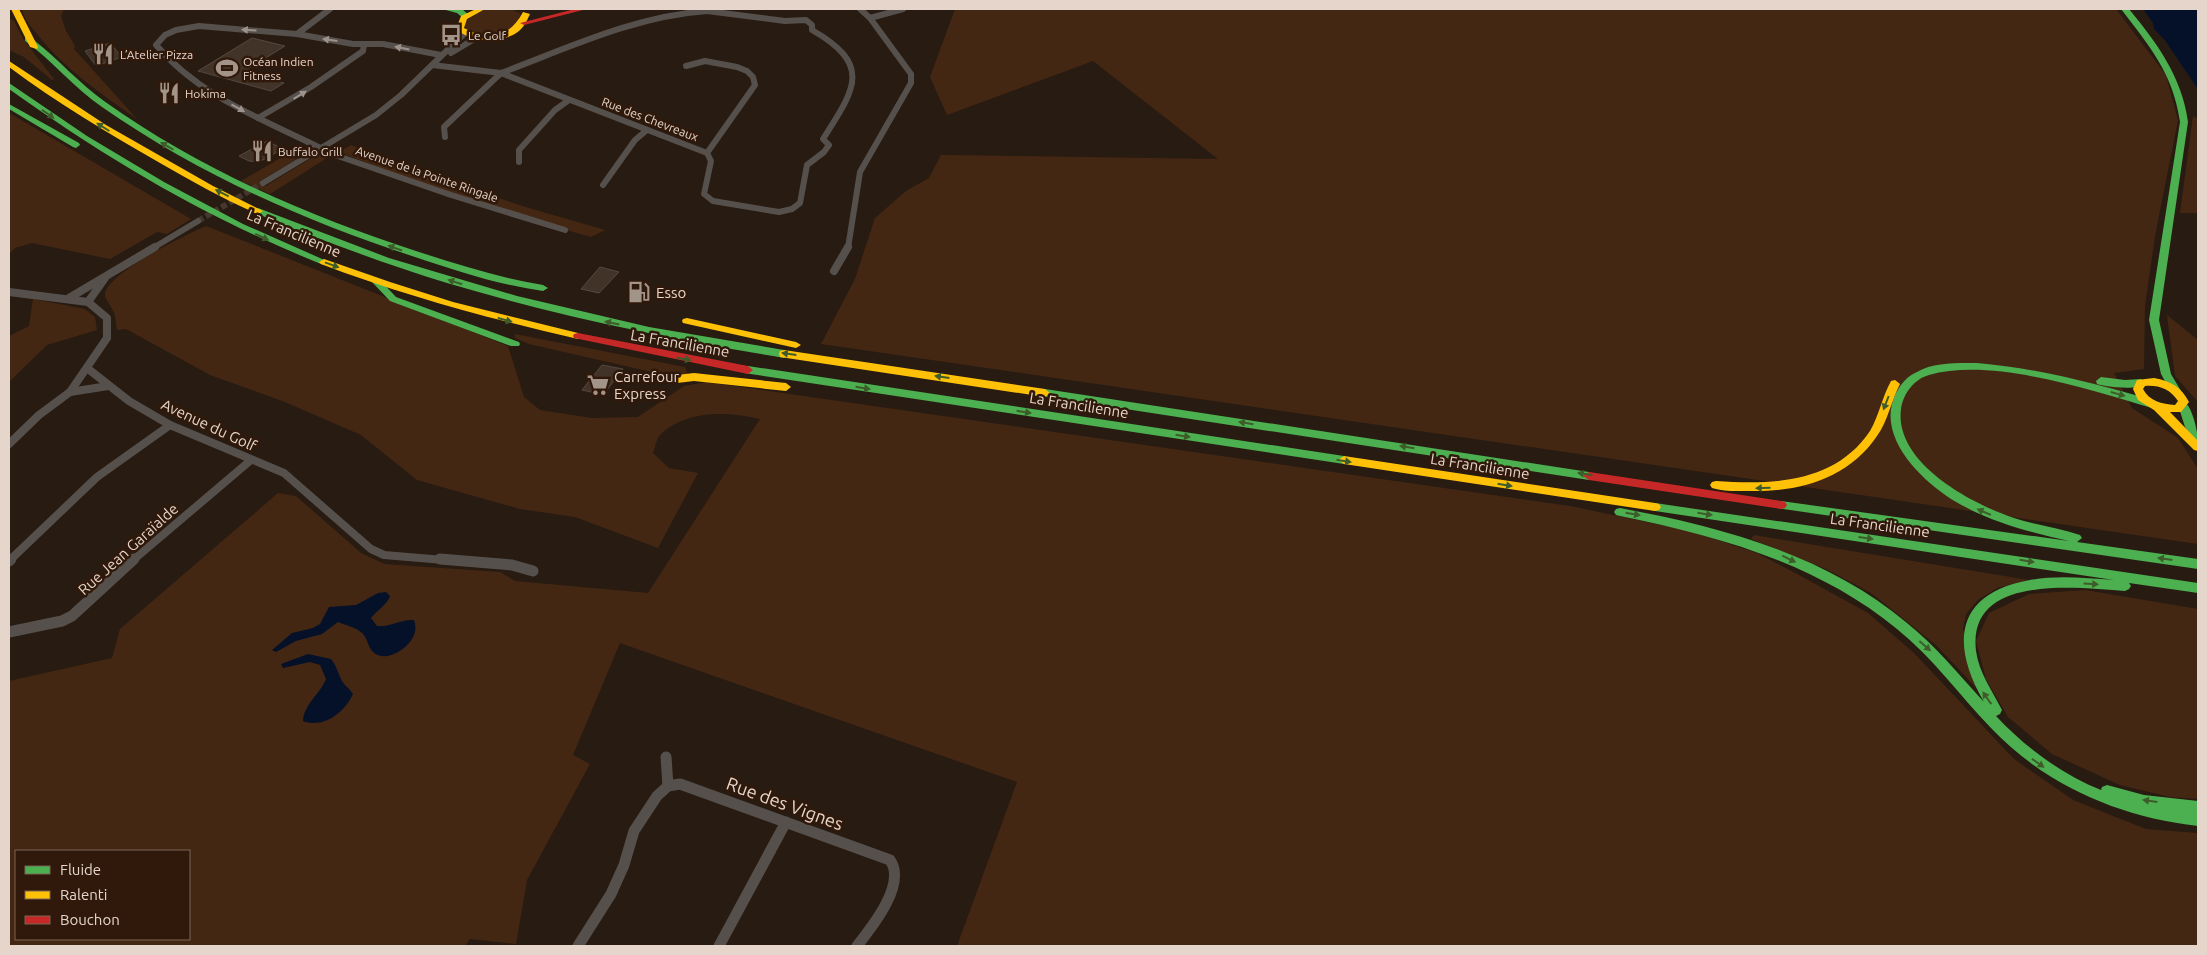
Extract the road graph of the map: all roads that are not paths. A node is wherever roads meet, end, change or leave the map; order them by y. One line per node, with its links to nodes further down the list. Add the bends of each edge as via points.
1 (15, 9): 15 (main road)
2 (330, 9): 13 (street)
3 (446, 9): 11 (main road)
4 (481, 9): 11 (main road)
5 (574, 9): 10 (main road)
6 (582, 9): 10 (main road)
7 (860, 9): 12 (street)
8 (902, 9): 12 (street)
9 (2125, 9): 46 (main road, via 2168,69 2182,95 2184,110 2155,306 2154,320)
10 (524, 15): 16 (main road, via 508,33)
11 (466, 16): 14 (main road, via 460,22)
12 (870, 18): 37 (street, via 911,74 911,83 860,172 848,249)
13 (297, 34): 17 (street, Avenue de la Pointe Ringale, one-way to 13); 26 (street, Avenue de la Pointe Ringale, one-way to 26, via 194,26 165,35 156,45 179,71)
14 (464, 34): 16 (main road); 18 (street)
15 (28, 38): 30 (main road, via 40,56 80,96 146,143); 40 (main road, one-way to 15, via 509,284 400,250 298,212 245,187 113,112)
16 (476, 38): 20 (street)
17 (364, 44): 18 (street, Avenue de la Pointe Ringale, one-way to 17, via 383,44); 26 (street, one-way to 17, via 333,74 363,51)
18 (440, 55): 20 (street)
19 (9, 63): 30 (main road, La Francilienne, one-way to 19, via 60,100)
20 (432, 65): 22 (street, Rue des Chevreaux); 33 (street, via 376,115)
21 (686, 66): 31 (street, via 705,61 747,71 753,77 755,85)
22 (501, 73): 24 (street, Rue des Chevreaux); 28 (street, via 444,127); 31 (street, Rue des Chevreaux, via 651,19 706,11 785,21 806,20 812,25 812,30 844,51 852,68 853,87 823,139 829,145 826,152 807,165 800,203 779,212 713,201 704,194 711,161)
23 (9, 85): 29 (main road, La Francilienne, one-way to 29)
24 (569, 100): 27 (street, Rue des Chevreaux); 32 (street, via 555,110 520,150)
25 (9, 106): 29 (main road, via 78,146)
26 (258, 118): 36 (street, Avenue de la Pointe Ringale, bridge, via 335,155)
27 (647, 130): 31 (street, Rue des Chevreaux); 34 (street, via 635,140)
28 (445, 137)
29 (97, 146): 39 (main road, La Francilienne, one-way to 39, via 156,183 222,218 289,249)
30 (145, 152): 47 (main road, La Francilienne, one-way to 30, via 646,330 464,285 308,232 245,205)
31 (708, 153)
32 (519, 162)
33 (263, 183)
34 (603, 185)
35 (198, 221): 38 (street)
36 (565, 230)
37 (834, 271)
38 (105, 278): 42 (street); 43 (street)
39 (375, 280): 45 (main road, via 393,300); 50 (main road, La Francilienne, one-way to 50, via 540,329 636,350)
40 (543, 288)
41 (9, 292): 42 (street)
42 (68, 298): 43 (street)
43 (88, 302): 48 (street, via 107,318 107,338)
44 (687, 322): 47 (main road, via 812,348)
45 (515, 344)
46 (2162, 359): 51 (main road, via 2152,377); 53 (main road, via 2166,374)
47 (838, 361): 62 (main road, La Francilienne, one-way to 47)
48 (87, 368): 52 (street, Avenue du Golf); 54 (street)
49 (676, 379): 50 (main road, via 694,377 787,387)
50 (815, 380): 63 (main road, La Francilienne, one-way to 63)
51 (2143, 382): 53 (main road, via 2157,382); 56 (main road, via 2138,386 2139,393); 62 (main road, one-way to 62, via 2102,382 1972,361 1929,364 1905,373 1898,380 1868,443 1851,462 1839,469 1793,484 1760,488 1655,477)
52 (108, 386): 54 (street); 57 (street, Avenue du Golf)
53 (2176, 390): 55 (main road, via 2183,398)
54 (70, 392): 59 (street, via 39,414)
55 (2183, 405): 56 (main road, via 2176,409); 58 (main road, via 2190,427)
56 (2155, 406): 60 (main road); 64 (main road, one-way to 56, via 2101,542 2009,522 1958,498 1932,479 1910,455 1900,439 1897,405 1903,388 1918,375 1936,369 1965,366 2098,388)
57 (170, 425): 61 (street, Avenue du Golf); 65 (street, via 97,477)
58 (2198, 438)
59 (9, 444)
60 (2198, 447)
61 (251, 460): 67 (street, Avenue du Golf, via 284,473 371,549 384,555 512,565); 70 (street, Rue Jean Garaïalde, via 72,616)
62 (1633, 481): 64 (main road, La Francilienne, via 1778,505)
63 (1570, 495): 68 (main road, La Francilienne, one-way to 68); 74 (main road, one-way to 74, via 1606,510 1676,522 1738,539 1838,583 1900,624 1931,651 2034,761 2097,797 2131,810)
64 (2131, 554): 66 (main road, La Francilienne, one-way to 64)
65 (9, 561)
66 (2198, 564)
67 (533, 571)
68 (2145, 580): 69 (main road, La Francilienne); 73 (main road, one-way to 68, via 2144,801 2106,790 2065,769 2024,741 1983,693 1972,670 1967,641 1970,622 1981,607 1995,597 2013,588 2038,584 2070,582 2131,586)
69 (2198, 588)
70 (9, 632)
71 (666, 757): 72 (street)
72 (668, 786): 75 (street, Rue des Vignes, via 680,784); 76 (street, via 657,796 634,831 611,894)
73 (2198, 807)
74 (2198, 820)
75 (786, 822): 77 (street); 78 (street, Rue des Vignes, via 890,860 895,867 895,879 880,916)
76 (578, 946)
77 (719, 946)
78 (857, 946)

